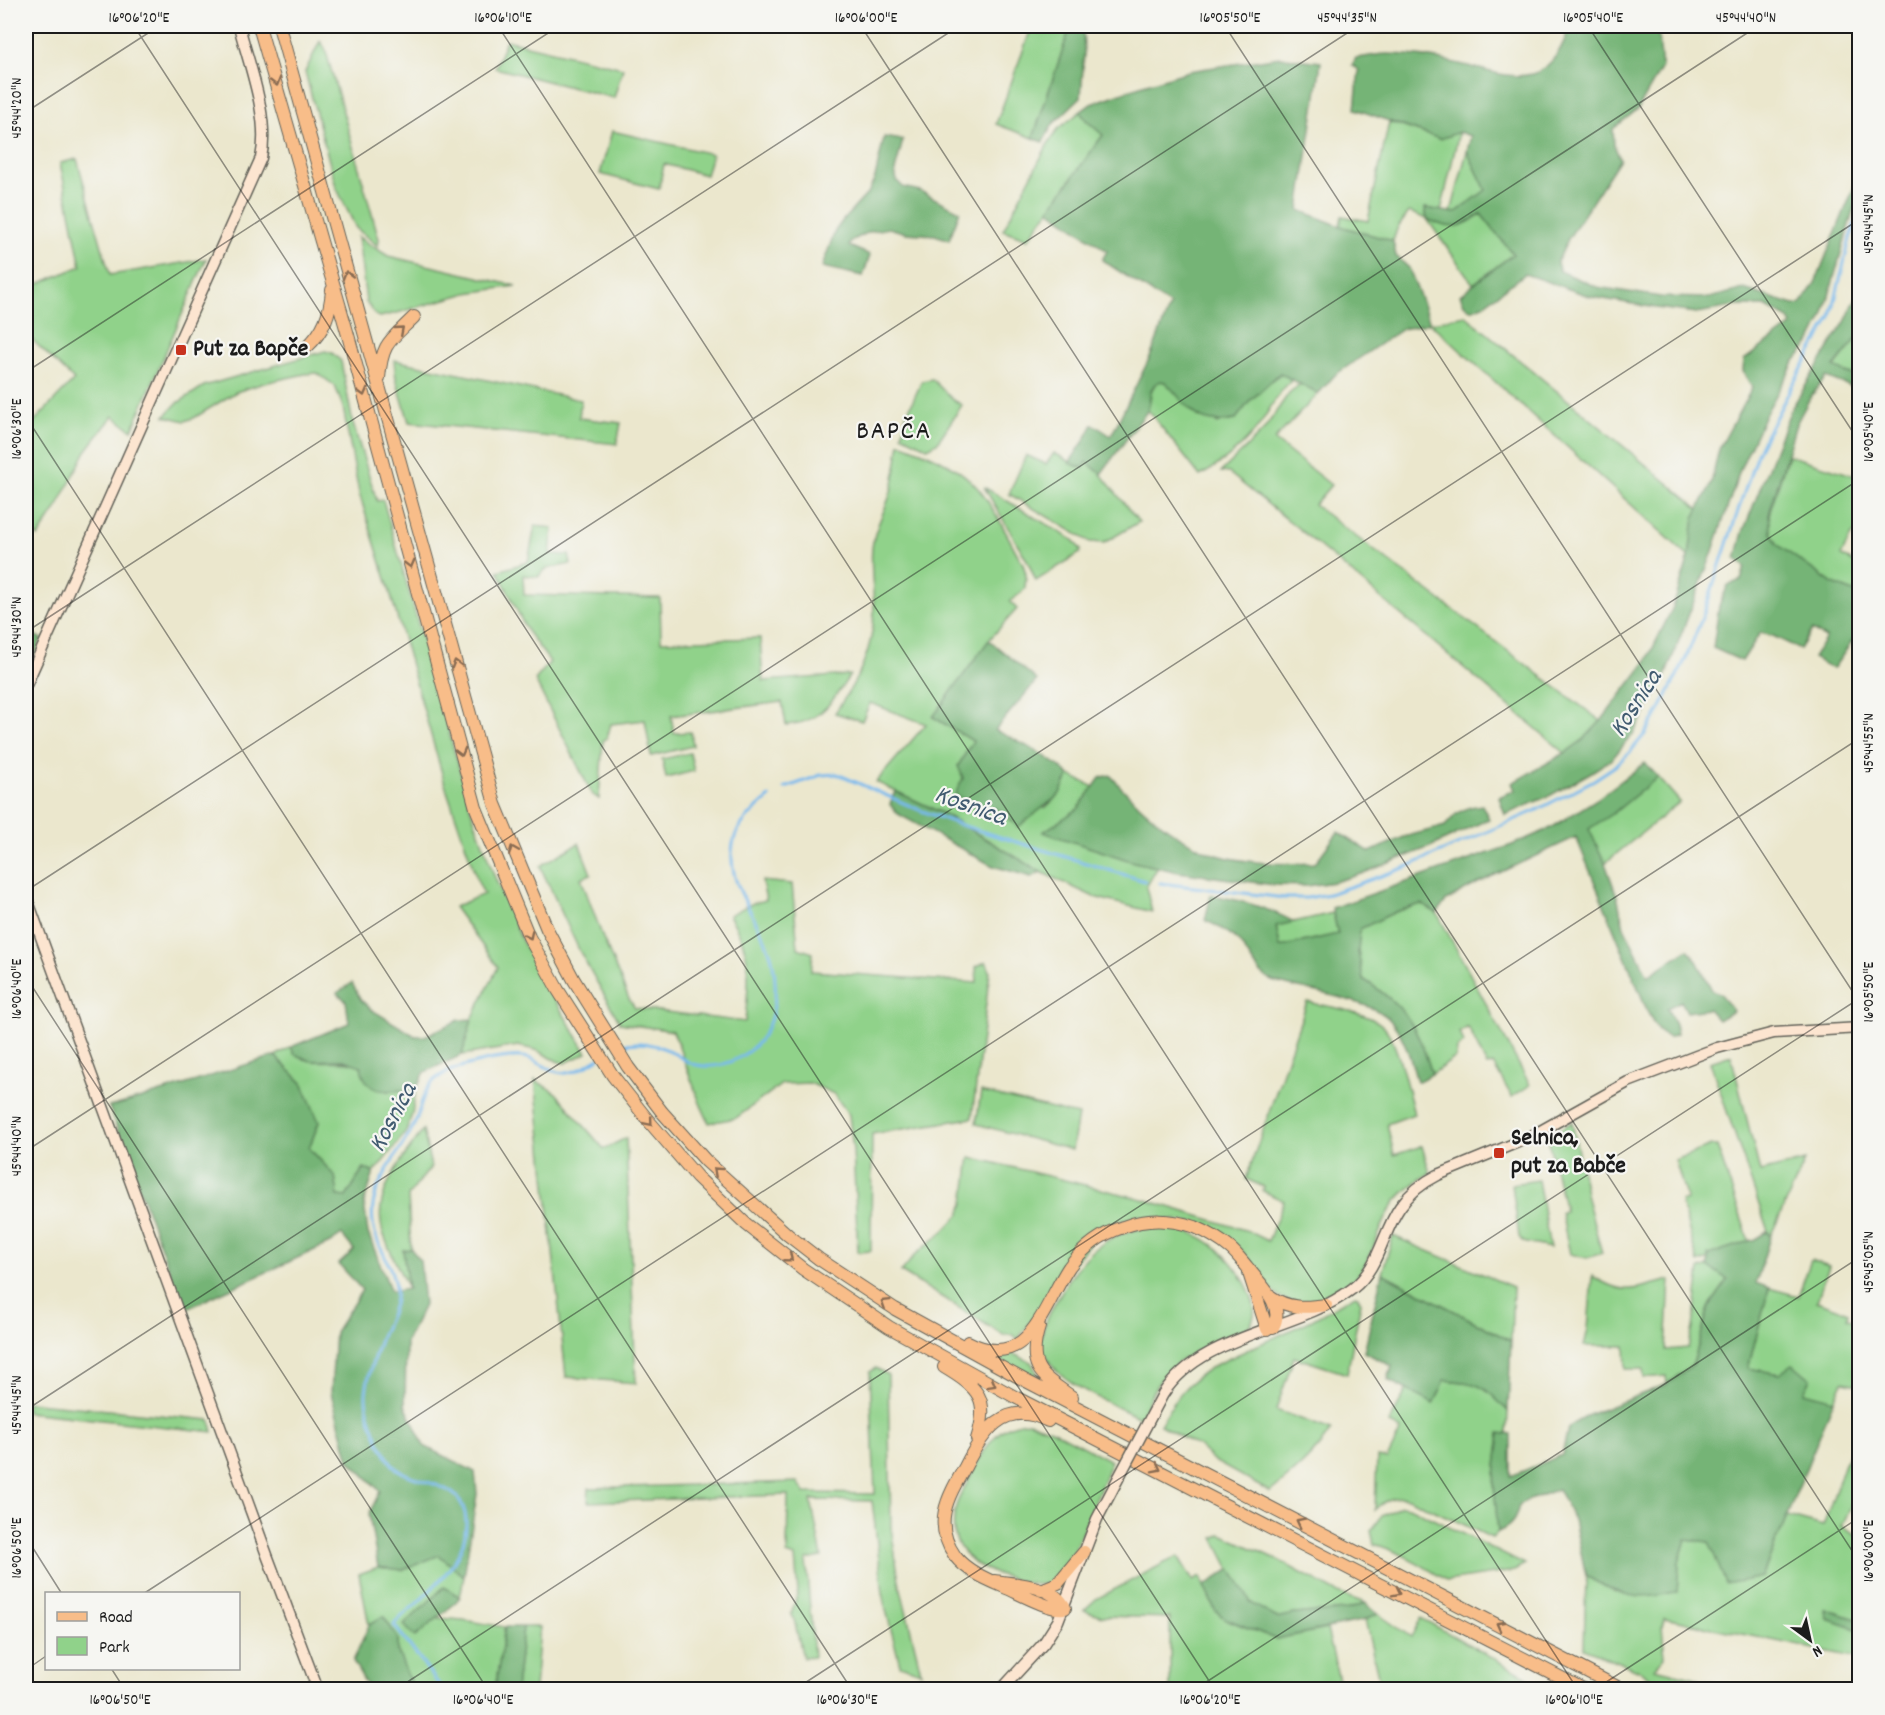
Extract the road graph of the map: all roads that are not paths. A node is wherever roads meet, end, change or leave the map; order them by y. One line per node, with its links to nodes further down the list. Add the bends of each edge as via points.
1 (239, 26): 8 (main road, via 262,120 261,158)
2 (259, 26): 4 (main road, one-way to 4)
3 (279, 26): 7 (main road, one-way to 3)
4 (333, 283): 6 (main road, via 323,327); 17 (main road, one-way to 17, via 476,808 529,937 558,990 613,1076 697,1178 803,1269)
5 (414, 317): 7 (main road, one-way to 5, via 383,349)
6 (307, 347)
7 (378, 386): 16 (main road, one-way to 7, via 829,1266 706,1161 628,1067 574,980 547,929 495,804)
8 (26, 686)
9 (26, 896): 25 (main road)
10 (1860, 1028): 13 (main road, via 1774,1033 1717,1048 1628,1082 1528,1138 1425,1181 1401,1205 1361,1282)
11 (1248, 1269): 12 (main road); 14 (main road, via 1231,1249 1196,1227 1168,1221 1134,1223 1110,1232 1081,1254 1068,1269); 15 (main road)
12 (1269, 1295): 13 (main road, via 1300,1308); 15 (main road, via 1276,1311 1276,1322)
13 (1326, 1305): 15 (main road)
14 (1041, 1320): 16 (main road, via 1021,1342 1002,1350 988,1350); 18 (main road, via 1034,1344 1038,1367 1049,1382 1071,1395)
15 (1270, 1328): 21 (main road, bridge, via 1203,1356 1176,1376 1097,1519)
16 (935, 1332): 18 (main road)
17 (922, 1345): 19 (main road, one-way to 19); 20 (main road, via 940,1364 965,1380 979,1397 983,1420)
18 (1088, 1413): 28 (main road, one-way to 18)
19 (1086, 1432): 20 (main road, via 1069,1430 1037,1416 1017,1414 998,1420); 27 (main road, one-way to 27)
20 (974, 1450): 22 (main road, via 944,1509 944,1531 959,1561)
21 (1084, 1552): 23 (main road, via 1058,1583); 24 (main road)
22 (994, 1581): 23 (main road); 24 (main road, via 1054,1608)
23 (1041, 1590): 24 (main road, via 1056,1596)
24 (1065, 1608): 26 (main road, via 1044,1643)
25 (316, 1684)
26 (1000, 1689)
27 (1585, 1689)
28 (1623, 1689)

